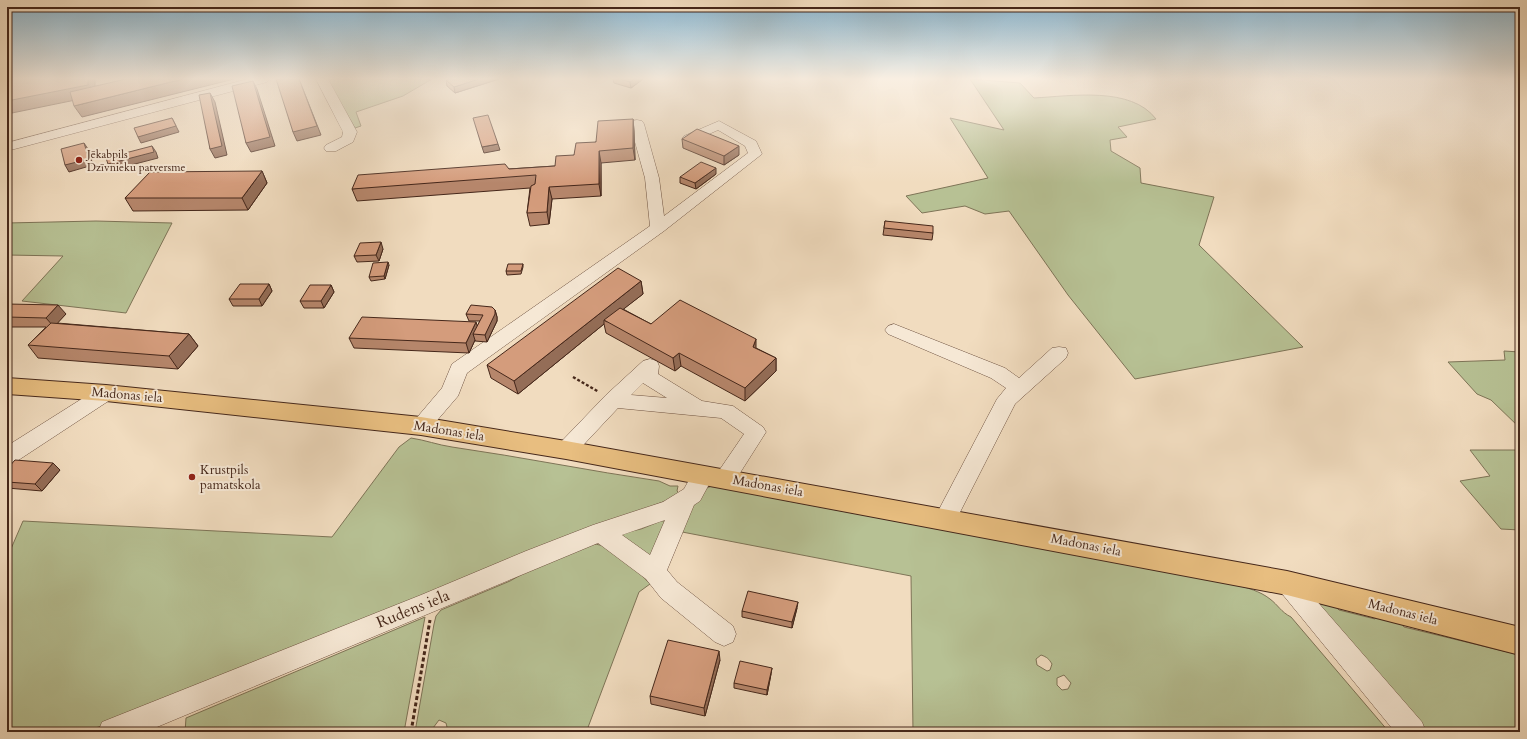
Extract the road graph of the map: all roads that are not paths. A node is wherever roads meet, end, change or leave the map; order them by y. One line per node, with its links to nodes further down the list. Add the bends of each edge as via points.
1 (133, 113): 5 (street)
2 (340, 113): 6 (street, via 350,132 348,139)
3 (637, 124): 7 (street, via 652,178)
4 (689, 139): 7 (street, via 719,125 751,144 755,154)
5 (7, 147)
6 (330, 148)
7 (658, 228): 15 (street, via 459,369 450,391)
8 (894, 330): 11 (street, via 998,373)
9 (1059, 353): 11 (street)
10 (7, 386): 12 (main road, Madonas iela)
11 (1020, 388): 20 (street, via 1007,399)
12 (106, 393): 15 (main road, Madonas iela); 17 (street)
13 (613, 400): 14 (street); 14 (street, via 650,366 648,377); 16 (street)
14 (698, 408): 18 (street, Rudens iela, via 726,411 756,432)
15 (421, 426): 16 (main road, Madonas iela)
16 (566, 450): 18 (main road, Madonas iela)
17 (7, 457)
18 (714, 477): 19 (street, Rudens iela); 20 (main road, Madonas iela)
19 (684, 502): 21 (street, Rudens iela, via 656,515); 22 (street)
20 (945, 519): 23 (main road, Madonas iela)
21 (601, 532): 22 (street); 26 (street, Rudens iela)
22 (654, 572): 24 (street, via 669,590)
23 (1287, 583): 25 (main road, Madonas iela); 27 (street)
24 (724, 634)
25 (1520, 641)
26 (112, 732)
27 (1412, 732)

